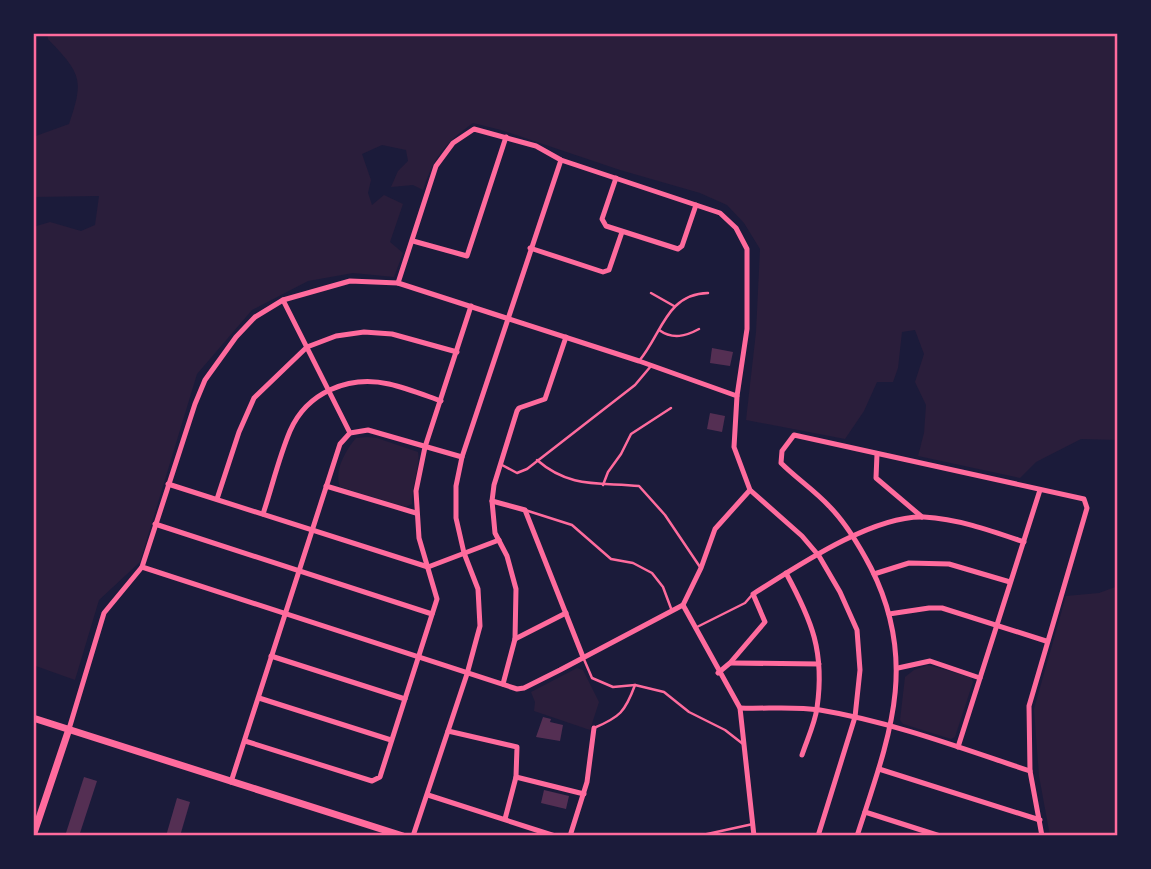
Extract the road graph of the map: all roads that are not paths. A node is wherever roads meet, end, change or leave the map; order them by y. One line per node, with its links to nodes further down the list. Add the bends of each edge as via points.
1 (506, 137): 2 (street); 6 (street, via 474,129 453,143 436,166); 6 (street, via 467,256)
2 (561, 160): 3 (street); 7 (street)
3 (616, 178): 4 (street); 5 (street, via 602,219 606,226)
4 (696, 205): 5 (street, via 678,249); 23 (street, via 720,213 736,228 747,249 747,329)
5 (622, 232): 7 (street, via 609,270 603,272)
6 (413, 241): 8 (street)
7 (530, 248): 14 (street)
8 (398, 283): 11 (street, via 350,281); 12 (street)
9 (651, 293): 13 (lane)
10 (708, 293): 13 (lane, via 694,293)
11 (284, 300): 18 (street); 32 (street, via 255,317 205,380)
12 (471, 306): 14 (street); 19 (street)
13 (674, 306): 16 (lane)
14 (507, 318): 17 (street); 29 (street)
15 (699, 329): 16 (lane, via 678,337)
16 (659, 330): 20 (lane)
17 (566, 337): 20 (street); 31 (street, via 545,399 519,408)
18 (307, 347): 19 (street, via 364,332 392,334); 22 (street); 37 (street, via 254,398)
19 (457, 352): 24 (street)
20 (639, 361): 21 (street)
21 (651, 366): 23 (street); 30 (lane, via 635,385)
22 (328, 389): 24 (street, via 350,382 389,384); 26 (street); 41 (street, via 290,429)
23 (737, 396): 35 (street, via 734,447)
24 (441, 401): 27 (street)
25 (671, 408): 33 (lane, via 631,434)
26 (350, 433): 27 (street, via 378,431); 34 (street, via 340,444)
27 (425, 447): 29 (street); 40 (street)
28 (877, 454): 36 (street); 42 (street, via 876,478); 45 (street, via 794,435 782,451 781,463 830,506)
29 (462, 457): 48 (street, via 456,518)
30 (537, 460): 31 (lane, via 517,472); 33 (lane, via 559,477)
31 (500, 464): 38 (street)
32 (168, 484): 37 (street); 43 (street)
33 (603, 485): 52 (lane, via 636,485 665,515)
34 (326, 486): 40 (street); 44 (street)
35 (750, 490): 49 (street); 52 (street, via 719,522)
36 (1040, 490): 47 (street); 67 (street, via 1084,499 1087,508)
37 (217, 499): 41 (street)
38 (492, 501): 39 (street); 46 (street)
39 (525, 510): 59 (lane, via 572,525 611,559 633,562 652,573); 60 (street)
40 (416, 513): 51 (street)
41 (263, 514): 44 (street)
42 (922, 517): 45 (street); 47 (street, via 974,525)
43 (155, 524): 50 (street); 53 (street)
44 (312, 529): 51 (street); 53 (street)
45 (851, 536): 49 (street); 55 (street)
46 (499, 540): 48 (street); 66 (street, via 516,589)
47 (1024, 542): 56 (street)
48 (464, 553): 51 (street); 75 (street, via 480,605 480,626)
49 (818, 555): 54 (street); 84 (street, via 857,630 860,670)
50 (142, 567): 61 (street); 87 (street, via 104,613)
51 (428, 567): 62 (street, via 437,599)
52 (701, 568): 58 (street)
53 (298, 572): 61 (street); 62 (street)
54 (786, 573): 57 (street); 72 (street, via 808,614)
55 (874, 575): 56 (street, via 909,564 949,564); 63 (street)
56 (1010, 582): 64 (street)
57 (753, 594): 65 (lane, via 745,603); 71 (street, via 765,622)
58 (683, 605): 59 (street); 65 (street)
59 (673, 612): 70 (street)
60 (566, 613): 66 (street); 70 (street)
61 (285, 614): 68 (street); 69 (street)
62 (432, 614): 69 (street)
63 (888, 614): 64 (street, via 942,608); 73 (street)
64 (997, 624): 67 (street); 76 (street)
65 (695, 628): 74 (street)
66 (515, 639): 77 (street)
67 (1046, 641): 95 (street, via 1029,706)
68 (271, 656): 79 (street); 80 (street)
69 (419, 656): 75 (street); 80 (street)
70 (583, 657): 77 (street, via 524,688); 78 (lane, via 592,678 613,687)
71 (730, 663): 72 (street); 74 (street)
72 (819, 664): 82 (street)
73 (898, 668): 76 (street, via 930,662); 85 (street)
74 (718, 673): 81 (street)
75 (467, 674): 77 (street); 88 (street)
76 (980, 678): 92 (street)
77 (503, 684)
78 (635, 685): 86 (lane, via 622,713); 91 (lane, via 664,692)
79 (258, 698): 89 (street); 90 (street)
80 (405, 699): 89 (street)
81 (740, 708): 82 (street); 91 (street)
82 (817, 709): 84 (street); 93 (street)
83 (33, 718): 87 (street)
84 (855, 718): 85 (street); 111 (street)
85 (891, 726): 92 (street); 94 (street)
86 (594, 728): 98 (street)
87 (69, 729): 97 (street); 104 (street)
88 (448, 731): 96 (street, via 517,747); 99 (street)
89 (391, 740): 90 (street, via 380,777 372,782)
90 (245, 741): 97 (street)
91 (743, 744): 103 (street)
92 (958, 747): 95 (street)
93 (802, 755)
94 (879, 769): 100 (street); 102 (street)
95 (1030, 771): 102 (street)
96 (516, 777): 98 (street); 101 (street)
97 (231, 782): 105 (street)
98 (584, 793): 108 (street)
99 (428, 795): 101 (street); 106 (street)
100 (864, 812): 112 (street); 113 (street)
101 (505, 819): 107 (street)
102 (1040, 820): 114 (street)
103 (752, 824): 109 (lane); 110 (street)
104 (33, 836)
105 (403, 836)
106 (413, 836)
107 (555, 836)
108 (570, 836)
109 (698, 836)
110 (756, 836)
111 (818, 836)
112 (857, 836)
113 (940, 836)
114 (1042, 836)

